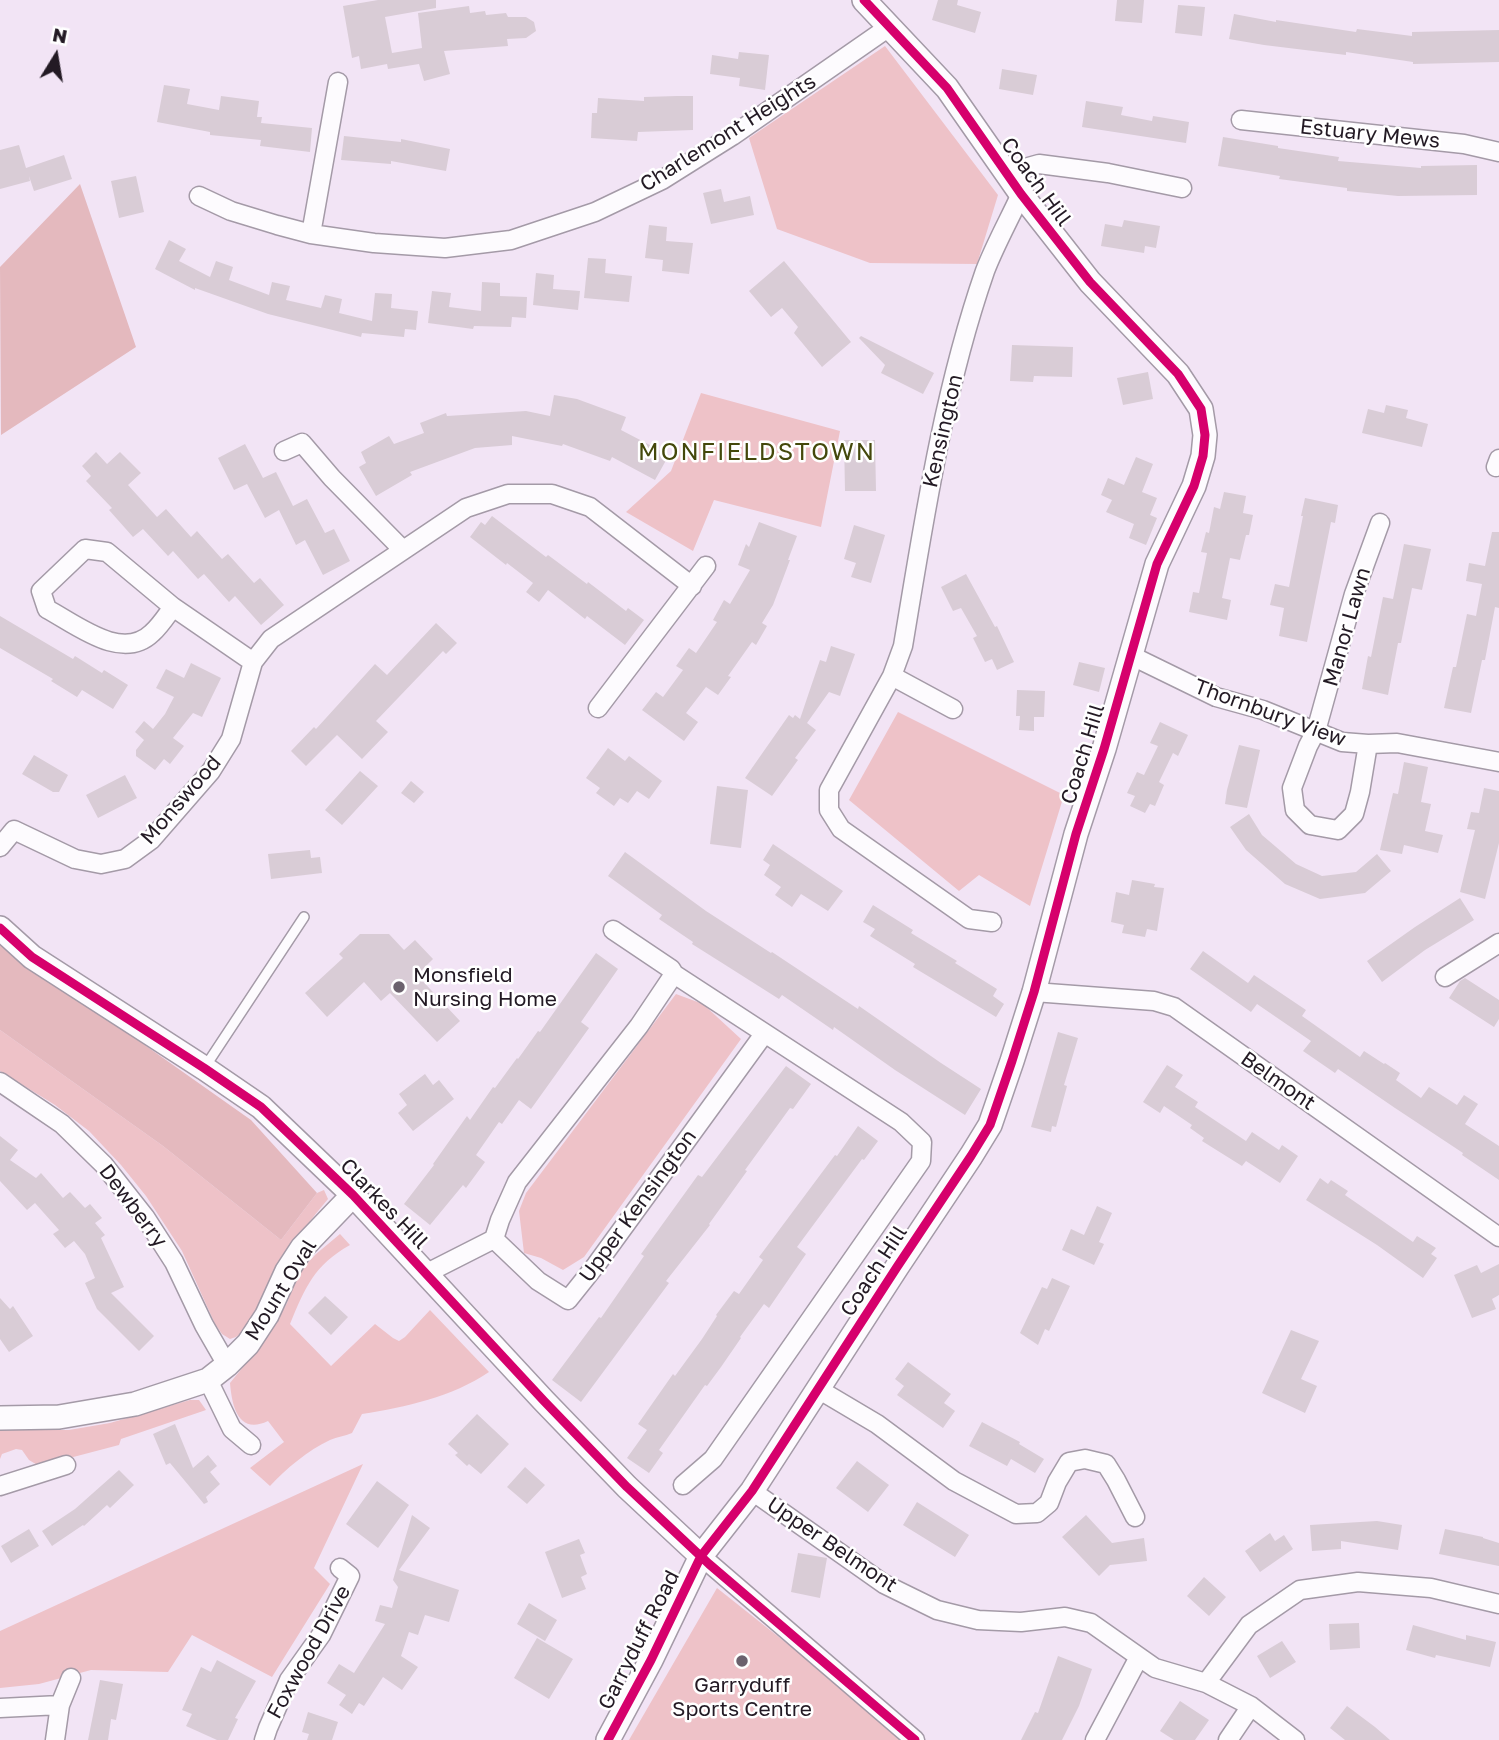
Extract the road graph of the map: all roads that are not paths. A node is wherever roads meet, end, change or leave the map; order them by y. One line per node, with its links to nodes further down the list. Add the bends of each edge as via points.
1 (863, 0): 2 (street, Coach Hill)
2 (889, 27): 6 (street, Coach Hill, via 947,88); 10 (street, Charlemont Heights, via 718,146 595,212 511,240 445,248)
3 (338, 82): 10 (street)
4 (1241, 120): 5 (street, Estuary Mews, via 1464,144)
5 (1499, 152)
6 (1007, 173): 7 (street, via 1039,164); 8 (street, Coach Hill)
7 (1182, 188)
8 (1021, 194): 17 (street, Coach Hill, via 1090,282 1178,374 1201,409 1203,456 1157,564); 19 (street, Kensington, via 986,270 968,326 939,437 902,646)
9 (199, 196): 10 (street, Charlemont Heights, via 231,211)
10 (311, 234)
11 (284, 451): 13 (street, via 302,443)
12 (1380, 523): 22 (street, Manor Lawn, via 1354,593)
13 (403, 550): 15 (street, Monswood, via 467,508 508,494 552,494 590,507); 18 (street, Monswood, via 271,639)
14 (706, 566): 15 (street)
15 (692, 586): 20 (street)
16 (173, 607): 16 (street, via 151,634 131,645 105,641 47,609 41,591 85,549 107,552); 18 (street)
17 (1130, 655): 22 (street, Thornbury View, via 1216,696); 34 (street, Coach Hill)
18 (253, 662): 25 (street, Monswood, via 231,739 211,771 151,840 125,859 101,864 75,859)
19 (892, 676): 21 (street); 28 (street, Kensington, via 829,790 829,810 842,829 969,919)
20 (598, 708)
21 (953, 709)
22 (1315, 731): 23 (street, Thornbury View, via 1342,742); 23 (street, Manor Lawn, via 1292,788 1295,810 1311,825 1338,830 1354,814)
23 (1368, 744): 24 (street, Thornbury View, via 1397,743)
24 (1499, 762)
25 (7, 826): 26 (street, Monswood)
26 (0, 847)
27 (304, 917): 36 (lane)
28 (992, 922)
29 (0, 928): 36 (street, Clarkes Hill, via 32,957)
30 (612, 930): 32 (street)
31 (1499, 943): 33 (street)
32 (674, 974): 35 (street); 40 (street, via 517,1182)
33 (1445, 976)
34 (1034, 992): 39 (street, Belmont, via 1154,1001 1174,1007); 44 (street, Coach Hill, via 990,1125)
35 (764, 1034): 40 (street, Upper Kensington, via 568,1300 538,1281); 48 (street, via 901,1122 922,1142 922,1161 713,1459)
36 (204, 1068): 38 (street, Clarkes Hill, via 261,1107)
37 (0, 1082): 42 (street, Dewberry, via 62,1124 104,1164 174,1262)
38 (353, 1195): 41 (street, Clarkes Hill); 42 (street, Mount Oval, via 302,1248 267,1315)
39 (1499, 1237)
40 (494, 1239): 41 (street)
41 (427, 1273): 52 (street, Clarkes Hill, via 627,1487)
42 (227, 1365): 43 (street, Mount Oval)
43 (208, 1380): 45 (street, Mount Oval, via 122,1407 59,1417); 46 (street, via 232,1429)
44 (818, 1389): 50 (street, Coach Hill); 51 (street, via 877,1424 954,1481 1016,1514 1037,1513 1049,1503 1069,1462 1085,1459 1106,1464)
45 (0, 1418)
46 (251, 1445)
47 (66, 1465): 49 (street)
48 (683, 1485)
49 (0, 1486)
50 (752, 1491): 52 (street, Coach Hill); 55 (street, Upper Belmont, via 884,1584 937,1610 978,1620 1065,1617 1091,1623)
51 (1135, 1517)
52 (701, 1556): 63 (street, Garryduff Road); 64 (street)
53 (340, 1569): 62 (street, Foxwood Drive, via 350,1576 321,1635 289,1680)
54 (1499, 1604): 57 (street, via 1431,1588 1359,1583 1300,1590 1249,1625)
55 (1139, 1657): 57 (street, Upper Belmont, via 1155,1668); 65 (street)
56 (71, 1678): 58 (street)
57 (1206, 1683): 59 (street, Upper Belmont)
58 (60, 1705): 60 (street); 61 (street)
59 (1251, 1706): 66 (street); 67 (street, Upper Belmont)
60 (0, 1708)
61 (55, 1740)
62 (264, 1740)
63 (608, 1740)
64 (915, 1740)
65 (1095, 1740)
66 (1228, 1740)
67 (1295, 1740)

